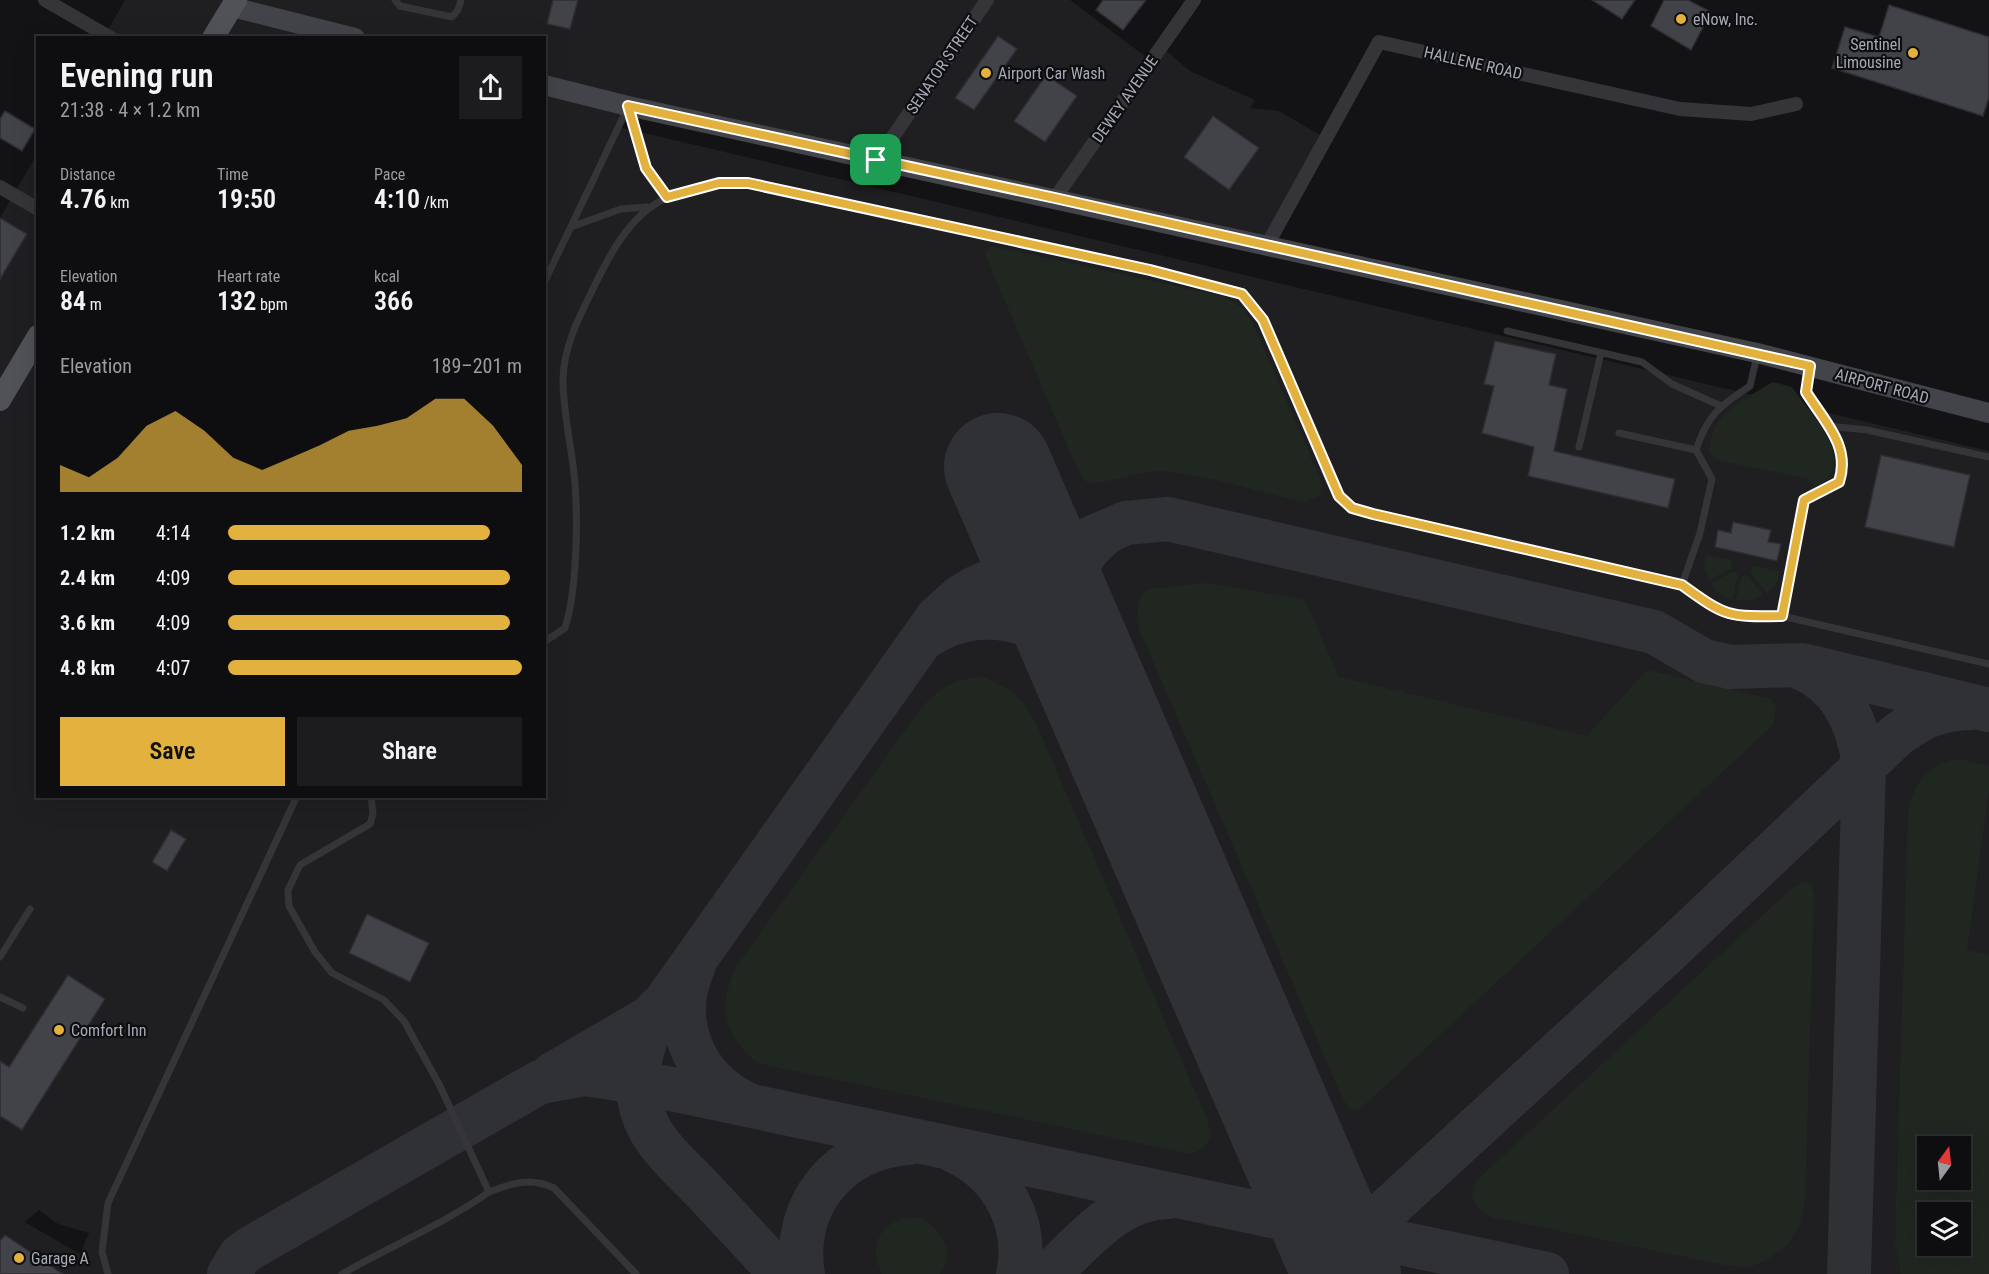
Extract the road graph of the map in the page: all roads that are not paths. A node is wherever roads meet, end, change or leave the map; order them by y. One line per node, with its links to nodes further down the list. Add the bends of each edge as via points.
1 (45, 0): 7 (street)
2 (395, 0): 3 (lane, via 400,6 452,17)
3 (461, 0)
4 (987, 0): 13 (street, SENATOR STREET)
5 (1194, 0): 16 (street, DEWEY AVENUE)
6 (234, 3): 8 (main road); 9 (main road)
7 (108, 36)
8 (214, 36)
9 (348, 36)
10 (546, 86): 12 (main road, AIRPORT ROAD)
11 (1796, 104): 20 (street, HALLENE ROAD, via 1751,114 1680,109 1379,42)
12 (628, 106): 13 (main road, AIRPORT ROAD); 15 (lane, via 646,168); 19 (lane)
13 (876, 160): 16 (main road, AIRPORT ROAD)
14 (0, 187): 18 (street)
15 (667, 197): 17 (lane); 35 (lane, via 719,183 748,183 1233,289 1245,297 1263,320 1333,485 1352,508)
16 (1055, 198): 20 (main road, AIRPORT ROAD)
17 (649, 207): 19 (lane, via 621,209); 37 (lane, via 618,242 567,350 564,408 576,496 572,600 565,628)
18 (36, 208)
19 (571, 227): 21 (lane)
20 (1266, 247): 25 (main road, AIRPORT ROAD)
21 (546, 280)
22 (1507, 331): 24 (lane)
23 (36, 339): 27 (main road)
24 (1601, 353): 28 (lane, via 1642,362 1671,384); 32 (lane)
25 (1757, 353): 26 (main road, AIRPORT ROAD); 28 (lane, via 1750,386)
26 (1810, 366): 29 (main road, AIRPORT ROAD); 30 (lane, via 1806,392)
27 (1, 396)
28 (1721, 406): 33 (lane, via 1707,420)
29 (1989, 413)
30 (1828, 426): 34 (lane, via 1867,430); 36 (lane, via 1842,450 1844,466 1839,482 1804,500)
31 (1619, 433): 33 (lane)
32 (1579, 447)
33 (1696, 450): 35 (lane, via 1712,479 1700,533)
34 (1989, 457)
35 (1682, 585): 36 (lane, via 1733,616)
36 (1782, 616): 38 (lane)
37 (546, 641)
38 (1989, 664)
39 (296, 798): 46 (lane, via 108,1203 102,1252)
40 (371, 798): 45 (lane, via 370,824 312,856 295,872 288,890 289,906 309,943 333,972 384,1000 404,1021 439,1084)
41 (30, 909): 42 (lane)
42 (0, 957)
43 (0, 997): 44 (lane)
44 (22, 1008)
45 (489, 1192): 47 (lane); 48 (lane, via 525,1181 554,1188)
46 (108, 1274)
47 (342, 1274)
48 (636, 1274)

